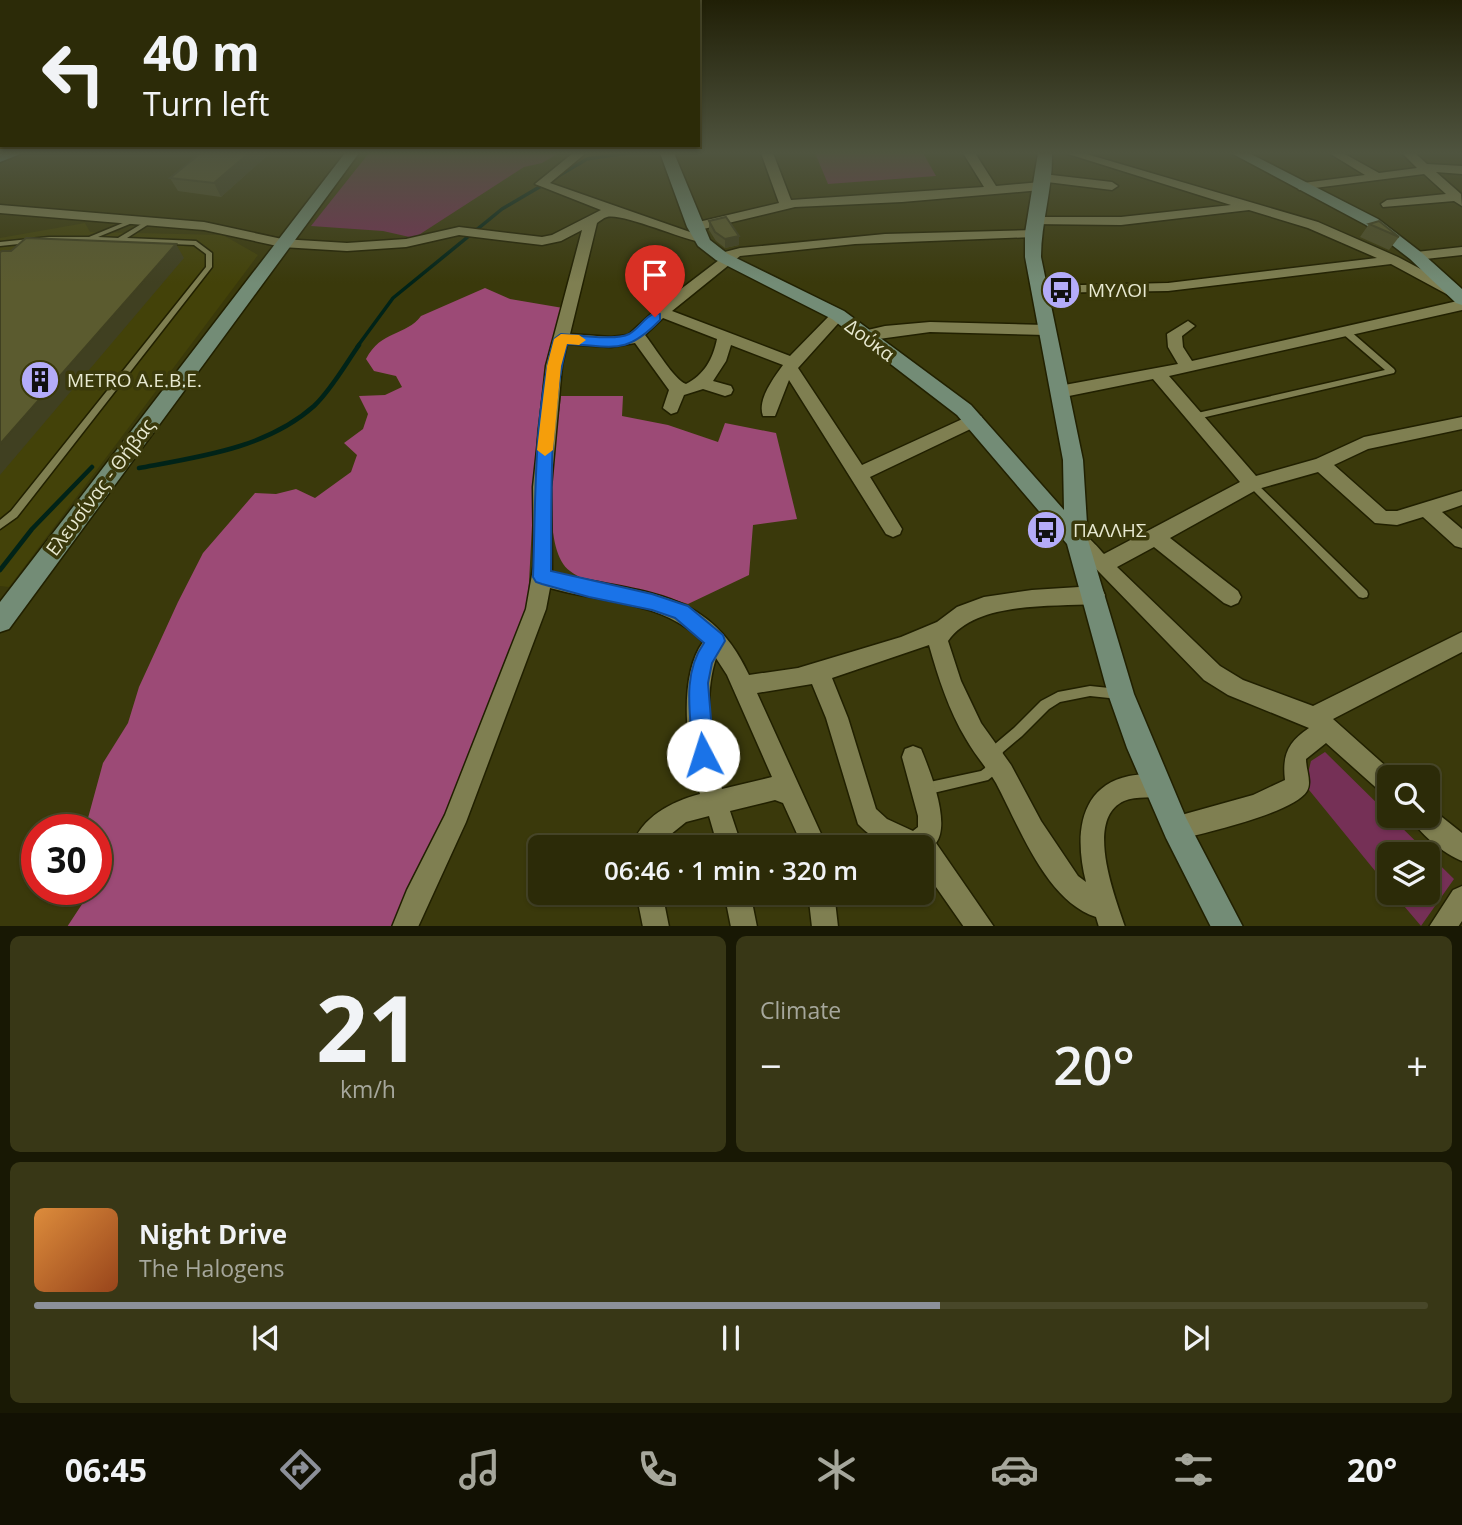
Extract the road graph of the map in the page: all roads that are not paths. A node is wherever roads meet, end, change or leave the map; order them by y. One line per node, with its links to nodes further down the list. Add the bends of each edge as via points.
1 (318, 196): 22 (main road, Ελευσίνας - Θήβας)
2 (575, 196): 14 (street)
3 (684, 196): 18 (main road, Δούκα)
4 (783, 196): 11 (street)
5 (916, 196): 11 (street)
6 (1040, 196): 17 (main road)
7 (1216, 196): 12 (street)
8 (1321, 196): 26 (main road, via 1372,222)
9 (1460, 199): 10 (street)
10 (1387, 204)
11 (786, 205): 18 (street)
12 (1249, 206): 17 (street); 28 (street, via 1313,225)
13 (0, 209): 15 (street)
14 (625, 214): 16 (street, via 604,213); 18 (street, via 683,235)
15 (143, 220): 20 (lane); 21 (lane); 22 (street, via 204,226)
16 (591, 221): 22 (street, via 542,241 459,231 372,247); 39 (street)
17 (1035, 228): 27 (street, via 837,240 744,251); 29 (main road, via 1033,257)
18 (698, 233): 27 (main road, Δούκα)
19 (38, 238): 20 (lane); 23 (lane); 25 (lane)
20 (91, 238): 21 (lane)
21 (117, 240): 57 (lane, via 196,243 209,253 209,267)
22 (282, 243): 67 (main road, Ελευσίνας - Θήβας)
23 (0, 244)
24 (1462, 251): 26 (street)
25 (20, 253)
26 (1416, 256): 30 (main road)
27 (726, 258): 31 (street); 32 (main road, Δούκα)
28 (1393, 260): 29 (street, via 1168,287); 30 (street)
29 (1039, 290): 34 (main road)
30 (1460, 300): 35 (street)
31 (661, 312): 36 (street); 37 (street)
32 (838, 316): 38 (main road, Δούκα); 40 (street)
33 (1188, 327): 41 (street, via 1174,338)
34 (1045, 330): 38 (street, via 939,328); 46 (main road)
35 (1346, 332): 41 (street); 49 (lane, via 1391,370)
36 (637, 336): 39 (street, via 624,342); 44 (street)
37 (725, 336): 40 (street); 43 (street, via 716,365)
38 (864, 336): 50 (main road, Δούκα)
39 (561, 339): 63 (street, via 545,457)
40 (792, 367): 48 (street, via 772,397); 53 (street)
41 (1188, 367): 42 (street)
42 (1157, 373): 46 (street); 49 (street)
43 (700, 383): 44 (street); 45 (street)
44 (678, 389): 47 (street)
45 (725, 390)
46 (1059, 392): 60 (main road, via 1073,460)
47 (671, 408)
48 (769, 412)
49 (1193, 417): 54 (street)
50 (975, 420): 53 (street); 60 (main road, Δούκα)
51 (1462, 423): 52 (street, via 1364,443)
52 (1321, 464): 54 (street); 56 (street, via 1382,518)
53 (859, 474): 58 (street)
54 (1252, 484): 59 (street); 64 (lane)
55 (1462, 498): 56 (street)
56 (1425, 508): 61 (street)
57 (0, 526)
58 (893, 528)
59 (1155, 537): 62 (street); 66 (street)
60 (1077, 540): 62 (street); 65 (main road)
61 (1462, 540)
62 (1104, 564): 74 (street, via 1224,681)
63 (542, 577): 69 (street, via 681,612); 96 (street, via 536,609 454,822)
64 (1363, 594)
65 (1094, 595): 68 (street, via 993,605 948,622); 73 (main road)
66 (1231, 597)
67 (0, 621)
68 (941, 630): 71 (street, via 904,646); 76 (street, via 937,639 951,683 973,731)
69 (716, 641): 72 (street); 81 (street, via 703,660 699,683 703,755)
70 (1462, 642): 74 (street)
71 (816, 671): 72 (street, via 757,682); 87 (street, via 837,718 866,816)
72 (744, 689): 80 (street)
73 (1121, 694): 76 (lane, via 1090,691 1058,697 999,748); 78 (main road)
74 (1321, 722): 77 (street); 82 (street, via 1294,759 1297,786 1241,813)
75 (913, 757): 79 (street)
76 (994, 762): 79 (lane, via 984,776); 95 (street, via 1069,885)
77 (1377, 773)
78 (1158, 786): 82 (main road); 95 (street, via 1113,793 1096,816 1094,872)
79 (923, 789): 88 (street, via 930,816)
80 (793, 795): 81 (street, via 775,788); 86 (street)
81 (716, 801): 84 (street, via 681,811); 85 (street)
82 (1177, 828): 101 (main road)
83 (1437, 828): 89 (street)
84 (650, 835)
85 (728, 835)
86 (810, 835)
87 (891, 835)
88 (927, 835)
89 (1462, 849)
90 (934, 865): 100 (street)
91 (1462, 899): 102 (street)
92 (652, 905): 97 (street)
93 (740, 905): 98 (street)
94 (823, 905): 99 (street)
95 (1109, 917)
96 (405, 926)
97 (656, 926)
98 (744, 926)
99 (825, 926)
100 (981, 926)
101 (1228, 926)
102 (1442, 926)

